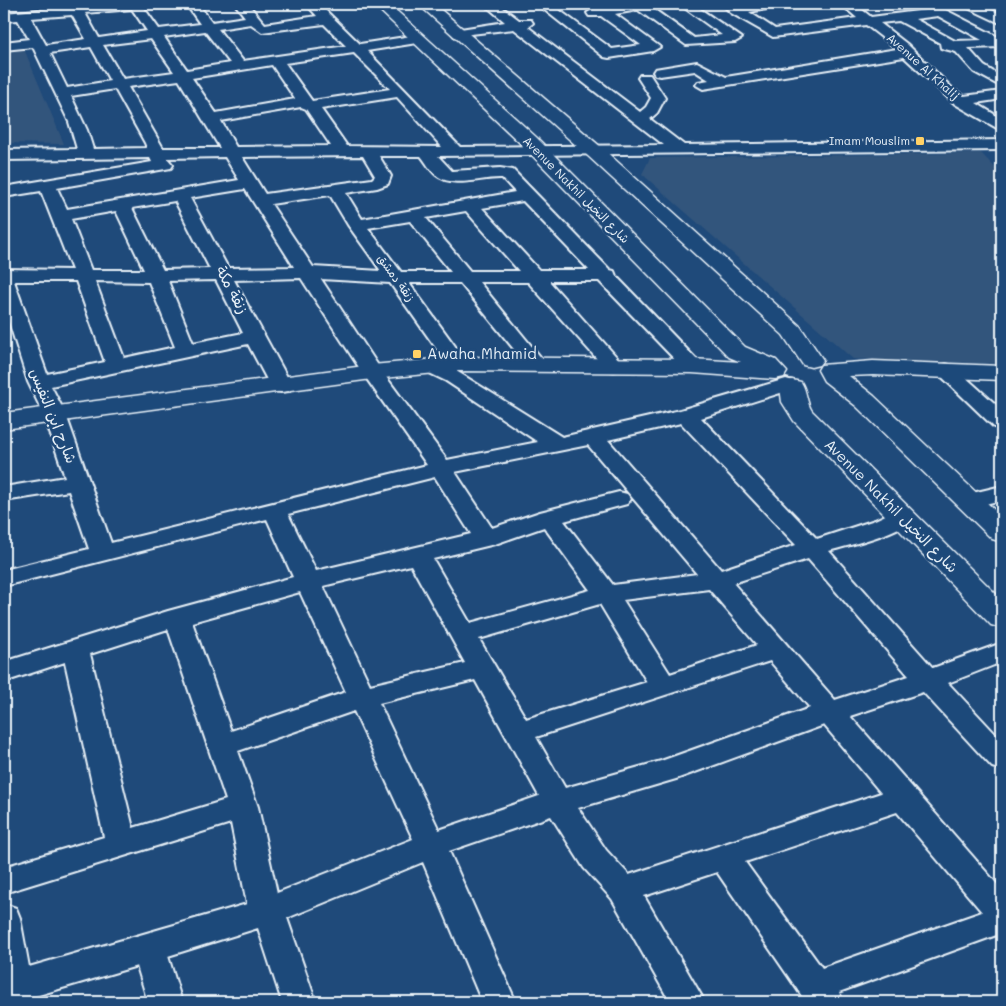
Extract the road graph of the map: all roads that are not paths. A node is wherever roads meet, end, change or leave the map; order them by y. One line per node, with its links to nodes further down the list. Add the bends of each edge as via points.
1 (138, 4): 17 (street); 31 (street)
2 (192, 4): 28 (street)
3 (241, 4): 26 (street)
4 (312, 4): 23 (street)
5 (380, 4): 33 (street, Avenue Nakhil شارع النخيل)
6 (425, 4): 29 (street)
7 (490, 4): 27 (street)
8 (543, 4): 21 (street)
9 (643, 4): 16 (street); 35 (street)
10 (685, 4): 32 (street)
11 (774, 4): 15 (street)
12 (847, 4): 25 (street, Avenue Al Khalij)
13 (924, 4): 18 (street)
14 (971, 4): 24 (street)
15 (732, 7): 30 (street)
16 (598, 8): 21 (street); 41 (street)
17 (76, 10): 19 (street); 34 (street)
18 (939, 12): 22 (street); 36 (street)
19 (22, 16): 20 (street); 40 (street)
20 (4, 17)
21 (561, 18): 27 (street); 44 (street)
22 (903, 18): 25 (street); 38 (street)
23 (328, 19): 26 (street); 42 (street)
24 (1002, 20)
25 (870, 22): 30 (street); 43 (street, Avenue Al Khalij)
26 (258, 24): 28 (street); 46 (street)
27 (517, 25): 29 (street); 47 (street)
28 (208, 26): 31 (street); 48 (street)
29 (458, 33): 72 (street)
30 (773, 33): 32 (street)
31 (155, 34): 34 (street); 52 (street)
32 (744, 37): 35 (street)
33 (418, 39): 42 (street); 71 (street, Avenue Nakhil شارع النخيل)
34 (94, 42): 40 (street); 56 (street)
35 (691, 42): 37 (street)
36 (1000, 43): 38 (street)
37 (671, 44): 41 (street); 45 (street)
38 (953, 45): 43 (street); 50 (street)
39 (4, 46): 40 (street)
40 (39, 46): 59 (street)
41 (653, 47): 44 (street)
42 (357, 48): 46 (street); 58 (street)
43 (914, 48): 54 (street); 61 (street, Avenue Al Khalij)
44 (610, 54): 47 (street)
45 (692, 58)
46 (281, 60): 48 (street); 62 (street)
47 (566, 63): 64 (street)
48 (239, 66): 52 (street)
49 (1002, 68): 50 (street)
50 (979, 69): 55 (street)
51 (660, 72): 54 (street, via 697,66)
52 (183, 75): 56 (street); 63 (street)
53 (646, 78): 64 (street, via 658,98 652,110)
54 (722, 81): 57 (street)
55 (1002, 82)
56 (119, 84): 59 (street); 76 (street)
57 (703, 85)
58 (401, 92): 62 (street); 70 (street)
59 (62, 93): 74 (street, via 82,136)
60 (1002, 95): 61 (street)
61 (960, 101): 65 (street, Avenue Al Khalij)
62 (307, 104): 63 (street); 69 (street)
63 (212, 118): 77 (street)
64 (640, 119): 67 (street)
65 (1002, 126)
66 (1001, 146): 67 (street)
67 (679, 149): 72 (street)
68 (368, 151): 69 (street); 73 (street); 79 (street, via 380,169 382,180)
69 (342, 152): 77 (street)
70 (457, 152): 71 (street); 73 (street)
71 (540, 152): 72 (street); 101 (street, Avenue Nakhil شارع النخيل, via 737,352)
72 (595, 152): 108 (street, via 792,331)
73 (427, 153): 81 (street, via 442,173 450,176 500,172 507,174)
74 (86, 154): 75 (street); 76 (street)
75 (4, 155)
76 (159, 159): 77 (street); 77 (street); 78 (street)
77 (236, 163): 82 (street); 83 (street)
78 (47, 185): 80 (street); 86 (street)
79 (336, 190): 83 (street); 88 (street, زنقة دمشق)
80 (4, 192)
81 (528, 194): 85 (street); 91 (street)
82 (180, 195): 84 (street); 90 (street, زنقة مكة)
83 (262, 200): 89 (street)
84 (121, 204): 86 (street); 93 (street)
85 (470, 205): 87 (street); 94 (street)
86 (61, 215): 92 (street)
87 (414, 215): 88 (street); 97 (street)
88 (358, 225): 96 (street, زنقة دمشق)
89 (308, 272): 90 (street); 96 (street); 110 (street)
90 (223, 273): 93 (street); 99 (street, زنقة مكة)
91 (607, 275): 94 (street); 107 (street)
92 (84, 276): 93 (street); 95 (street); 104 (street)
93 (156, 276): 100 (street)
94 (535, 276): 97 (street); 106 (street)
95 (4, 277): 98 (street, شارح ابن النفيس)
96 (395, 278): 97 (street); 102 (street, زنقة دمشق)
97 (465, 278): 103 (street)
98 (11, 323): 113 (street, شارح ابن النفيس)
99 (256, 336): 100 (street); 114 (street, زنقة مكة)
100 (186, 350): 104 (street)
101 (741, 362): 107 (street); 112 (street)
102 (458, 364): 103 (street); 105 (street)
103 (537, 365): 106 (street)
104 (117, 366): 113 (street)
105 (430, 366): 110 (street); 120 (street, via 453,377)
106 (614, 366): 107 (street)
107 (692, 366)
108 (825, 369): 109 (street); 112 (street, via 830,383 817,389); 126 (street, via 865,401)
109 (946, 370): 111 (street); 118 (street)
110 (372, 372): 114 (street); 121 (street)
111 (1002, 373)
112 (782, 378): 116 (street); 128 (street, Avenue Nakhil شارع النخيل, via 803,416)
113 (39, 382): 115 (street, شارح ابن النفيس)
114 (281, 386): 115 (street)
115 (55, 414): 117 (street); 122 (street, شارح ابن النفيس)
116 (686, 415): 119 (street); 132 (street)
117 (4, 421)
118 (1002, 422)
119 (592, 436): 120 (street); 136 (street)
120 (558, 445): 121 (street)
121 (441, 468): 127 (street); 131 (street)
122 (79, 482): 124 (street); 133 (street, شارح ابن النفيس)
123 (1002, 493): 126 (street)
124 (4, 494)
125 (619, 499): 129 (street)
126 (968, 501): 130 (street)
127 (274, 509): 133 (street); 137 (street)
128 (901, 516): 132 (street, via 884,525); 140 (street, Avenue Nakhil شارع النخيل)
129 (549, 518): 131 (street); 138 (street)
130 (1002, 533)
131 (486, 538): 134 (street)
132 (812, 548): 136 (street); 147 (street)
133 (103, 554): 135 (street)
134 (418, 555): 137 (street); 141 (street)
135 (4, 578)
136 (716, 580): 138 (street); 143 (street)
137 (307, 582): 139 (street); 149 (street)
138 (606, 594): 141 (street); 148 (street)
139 (177, 617): 142 (street); 152 (street)
140 (1002, 618)
141 (464, 634): 145 (street)
142 (75, 649): 146 (street); 157 (street)
143 (775, 649): 148 (street); 150 (street)
144 (1002, 652): 147 (street)
145 (483, 668): 149 (street); 151 (street)
146 (4, 672)
147 (928, 680): 150 (street); 153 (street)
148 (664, 687): 151 (street)
149 (363, 697): 152 (street); 158 (street)
150 (830, 712): 154 (street); 155 (street, via 666,771)
151 (519, 732): 155 (street)
152 (221, 746): 156 (street)
153 (1002, 759)
154 (902, 798): 159 (street); 163 (street)
155 (558, 802): 158 (street); 161 (street, via 595,859)
156 (243, 807): 157 (street); 162 (street)
157 (122, 844): 160 (street)
158 (431, 845): 162 (street); 171 (street)
159 (724, 857): 161 (street); 168 (street)
160 (4, 880)
161 (623, 890): 172 (street)
162 (265, 912): 166 (street); 170 (street, via 275,927)
163 (1002, 913)
164 (4, 918): 167 (street)
165 (1002, 919): 168 (street)
166 (149, 948): 167 (street); 169 (street)
167 (9, 988)
168 (821, 994)
169 (165, 1002)
170 (299, 1002)
171 (500, 1002)
172 (688, 1002)

